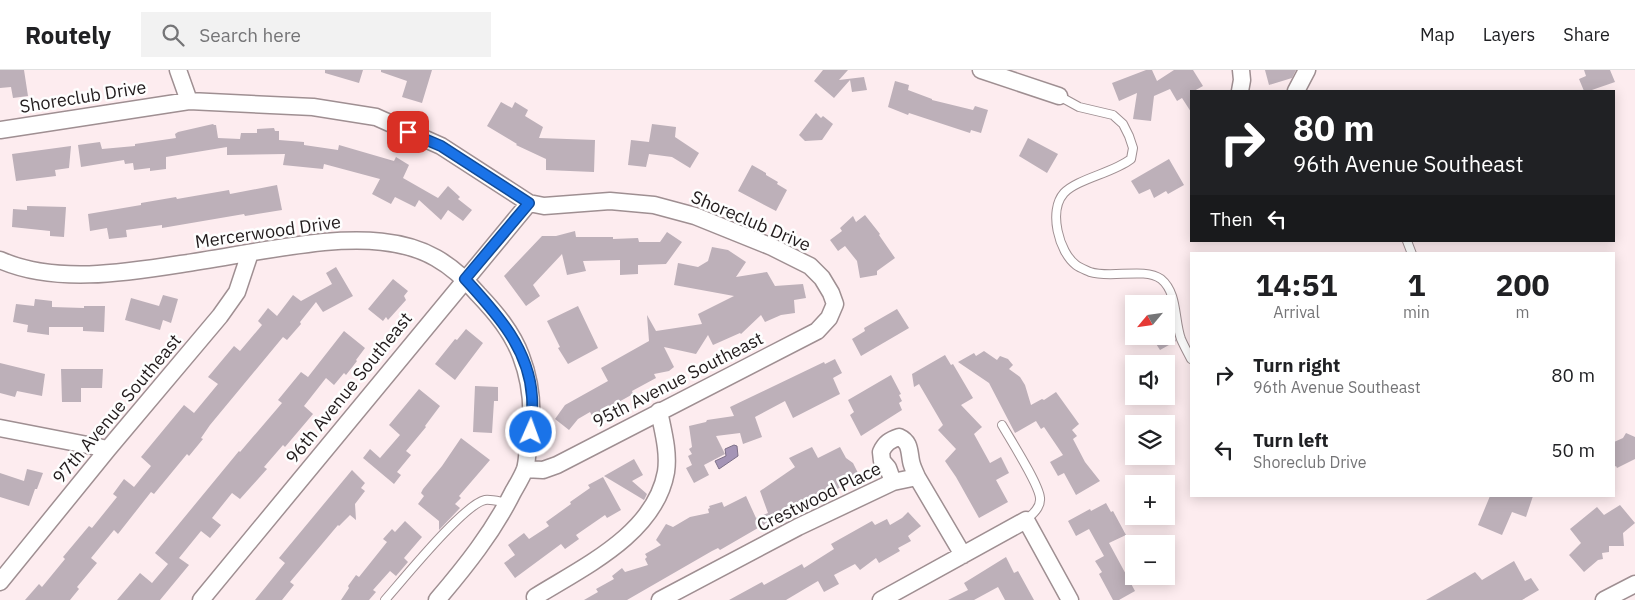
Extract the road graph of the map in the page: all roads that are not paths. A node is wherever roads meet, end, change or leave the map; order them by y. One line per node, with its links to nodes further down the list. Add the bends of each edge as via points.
1 (178, 70): 8 (street)
2 (981, 70): 7 (street)
3 (1241, 70): 5 (street)
4 (1307, 70): 6 (street)
5 (1240, 90)
6 (1297, 90)
7 (1059, 96): 15 (lane, via 1079,107 1113,114 1123,124 1133,148 1131,159 1121,167 1065,192 1056,214 1059,240 1065,253 1077,266 1091,272 1104,275 1149,274 1160,279 1172,295 1181,338)
8 (189, 100): 9 (street, Shoreclub Drive); 10 (street, Shoreclub Drive, via 313,107 376,118 441,146)
9 (0, 130)
10 (529, 203): 13 (street, 96th Avenue Southeast); 14 (street, Shoreclub Drive, via 544,206 610,201 654,205 695,216 810,266 822,278)
11 (250, 253): 12 (street, Mercerwood Drive, via 130,272 77,275 41,271); 13 (street, Mercerwood Drive, via 292,245 355,240 385,242 436,258); 19 (street, 97th Avenue Southeast, via 237,292 220,316)
12 (0, 260)
13 (465, 279): 20 (street, Mercerwood Drive, via 496,313 522,358 532,397); 29 (street, 96th Avenue Southeast)
14 (835, 304): 16 (street, 95th Avenue Southeast, via 829,318 817,331)
15 (1190, 357)
16 (659, 412): 20 (street, 95th Avenue Southeast, via 557,465 543,470); 28 (street, via 667,450 666,472 646,516 631,534 607,552)
17 (1002, 424): 24 (lane, via 1040,498 1034,513)
18 (0, 428): 19 (street)
19 (108, 449): 26 (street, 97th Avenue Southeast)
20 (525, 469): 23 (street, Mercerwood Drive)
21 (917, 477): 22 (street, Crestwood Place); 22 (street, via 911,463 910,448 899,437 890,440 881,452); 25 (street)
22 (893, 482): 32 (street, Crestwood Place, via 798,527)
23 (508, 503): 30 (lane, via 486,500 477,503); 31 (street, Mercerwood Drive, via 463,570)
24 (1026, 520): 25 (street); 34 (street)
25 (963, 555): 33 (street)
26 (0, 582)
27 (1635, 584): 35 (street)
28 (535, 598)
29 (201, 600)
30 (385, 600)
31 (437, 600)
32 (660, 600)
33 (881, 600)
34 (1070, 600)
35 (1604, 600)

